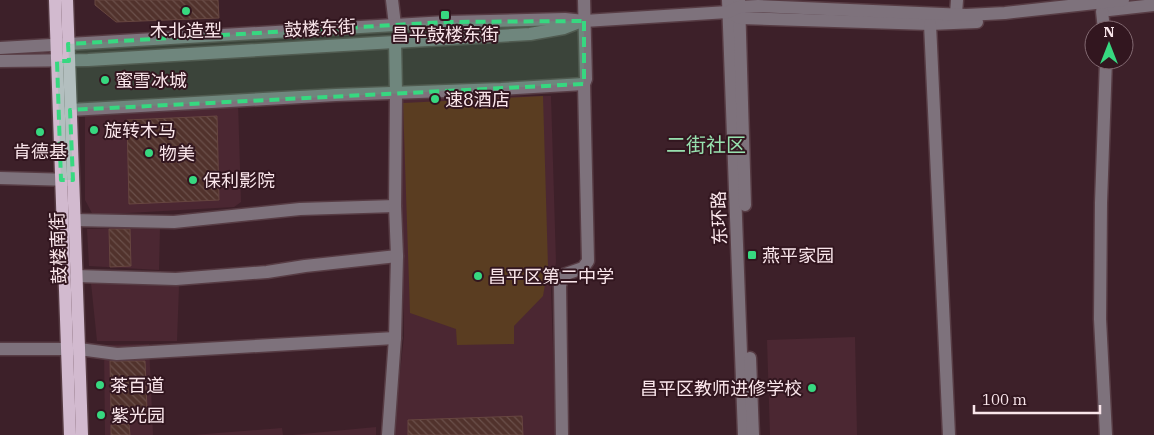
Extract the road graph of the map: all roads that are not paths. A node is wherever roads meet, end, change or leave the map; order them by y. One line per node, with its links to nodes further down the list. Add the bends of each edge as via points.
1 (55, 0): 17 (main road)
2 (67, 0): 17 (main road)
3 (392, 0): 15 (street)
4 (584, 0): 13 (street)
5 (957, 0): 11 (street)
6 (1122, 2): 8 (street); 10 (street); 11 (street, via 1005,13)
7 (844, 5): 9 (street); 11 (street)
8 (1154, 6)
9 (735, 7): 13 (street, 鼓楼东街); 14 (street); 38 (street, 东环路); 39 (street, 东环路)
10 (1102, 10): 12 (street); 14 (street)
11 (956, 14)
12 (1103, 20)
13 (584, 21): 15 (street, 鼓楼东街); 16 (street, 鼓楼东街, via 530,34); 22 (street)
14 (930, 24): 40 (street)
15 (395, 25): 17 (street, 鼓楼东街)
16 (395, 41): 20 (street, 鼓楼东街); 23 (street)
17 (62, 44): 18 (street, 鼓楼东街); 20 (main road)
18 (0, 48)
19 (0, 61): 20 (street, 鼓楼东街)
20 (63, 61): 24 (main road, 鼓楼南街); 26 (main road, 鼓楼南街)
21 (1106, 70): 41 (street, via 1100,319)
22 (584, 84): 23 (street); 37 (street, via 588,261 583,268 563,275 560,286)
23 (396, 93): 24 (street); 27 (street)
24 (70, 110): 26 (main road, 鼓楼南街)
25 (0, 178): 26 (street)
26 (67, 180): 28 (main road, 鼓楼南街); 33 (main road, 鼓楼南街)
27 (395, 206): 28 (street, via 300,208 174,222); 29 (street)
28 (74, 220): 30 (main road, 鼓楼南街)
29 (397, 256): 30 (street, via 176,279); 31 (street)
30 (76, 276): 33 (main road, 鼓楼南街)
31 (395, 338): 33 (street, via 117,354); 36 (street)
32 (0, 349): 33 (street)
33 (73, 349): 34 (main road, 鼓楼南街); 35 (main road, 鼓楼南街)
34 (70, 435)
35 (82, 435)
36 (388, 435)
37 (562, 435)
38 (744, 435)
39 (753, 435)
40 (949, 435)
41 (1106, 435)

